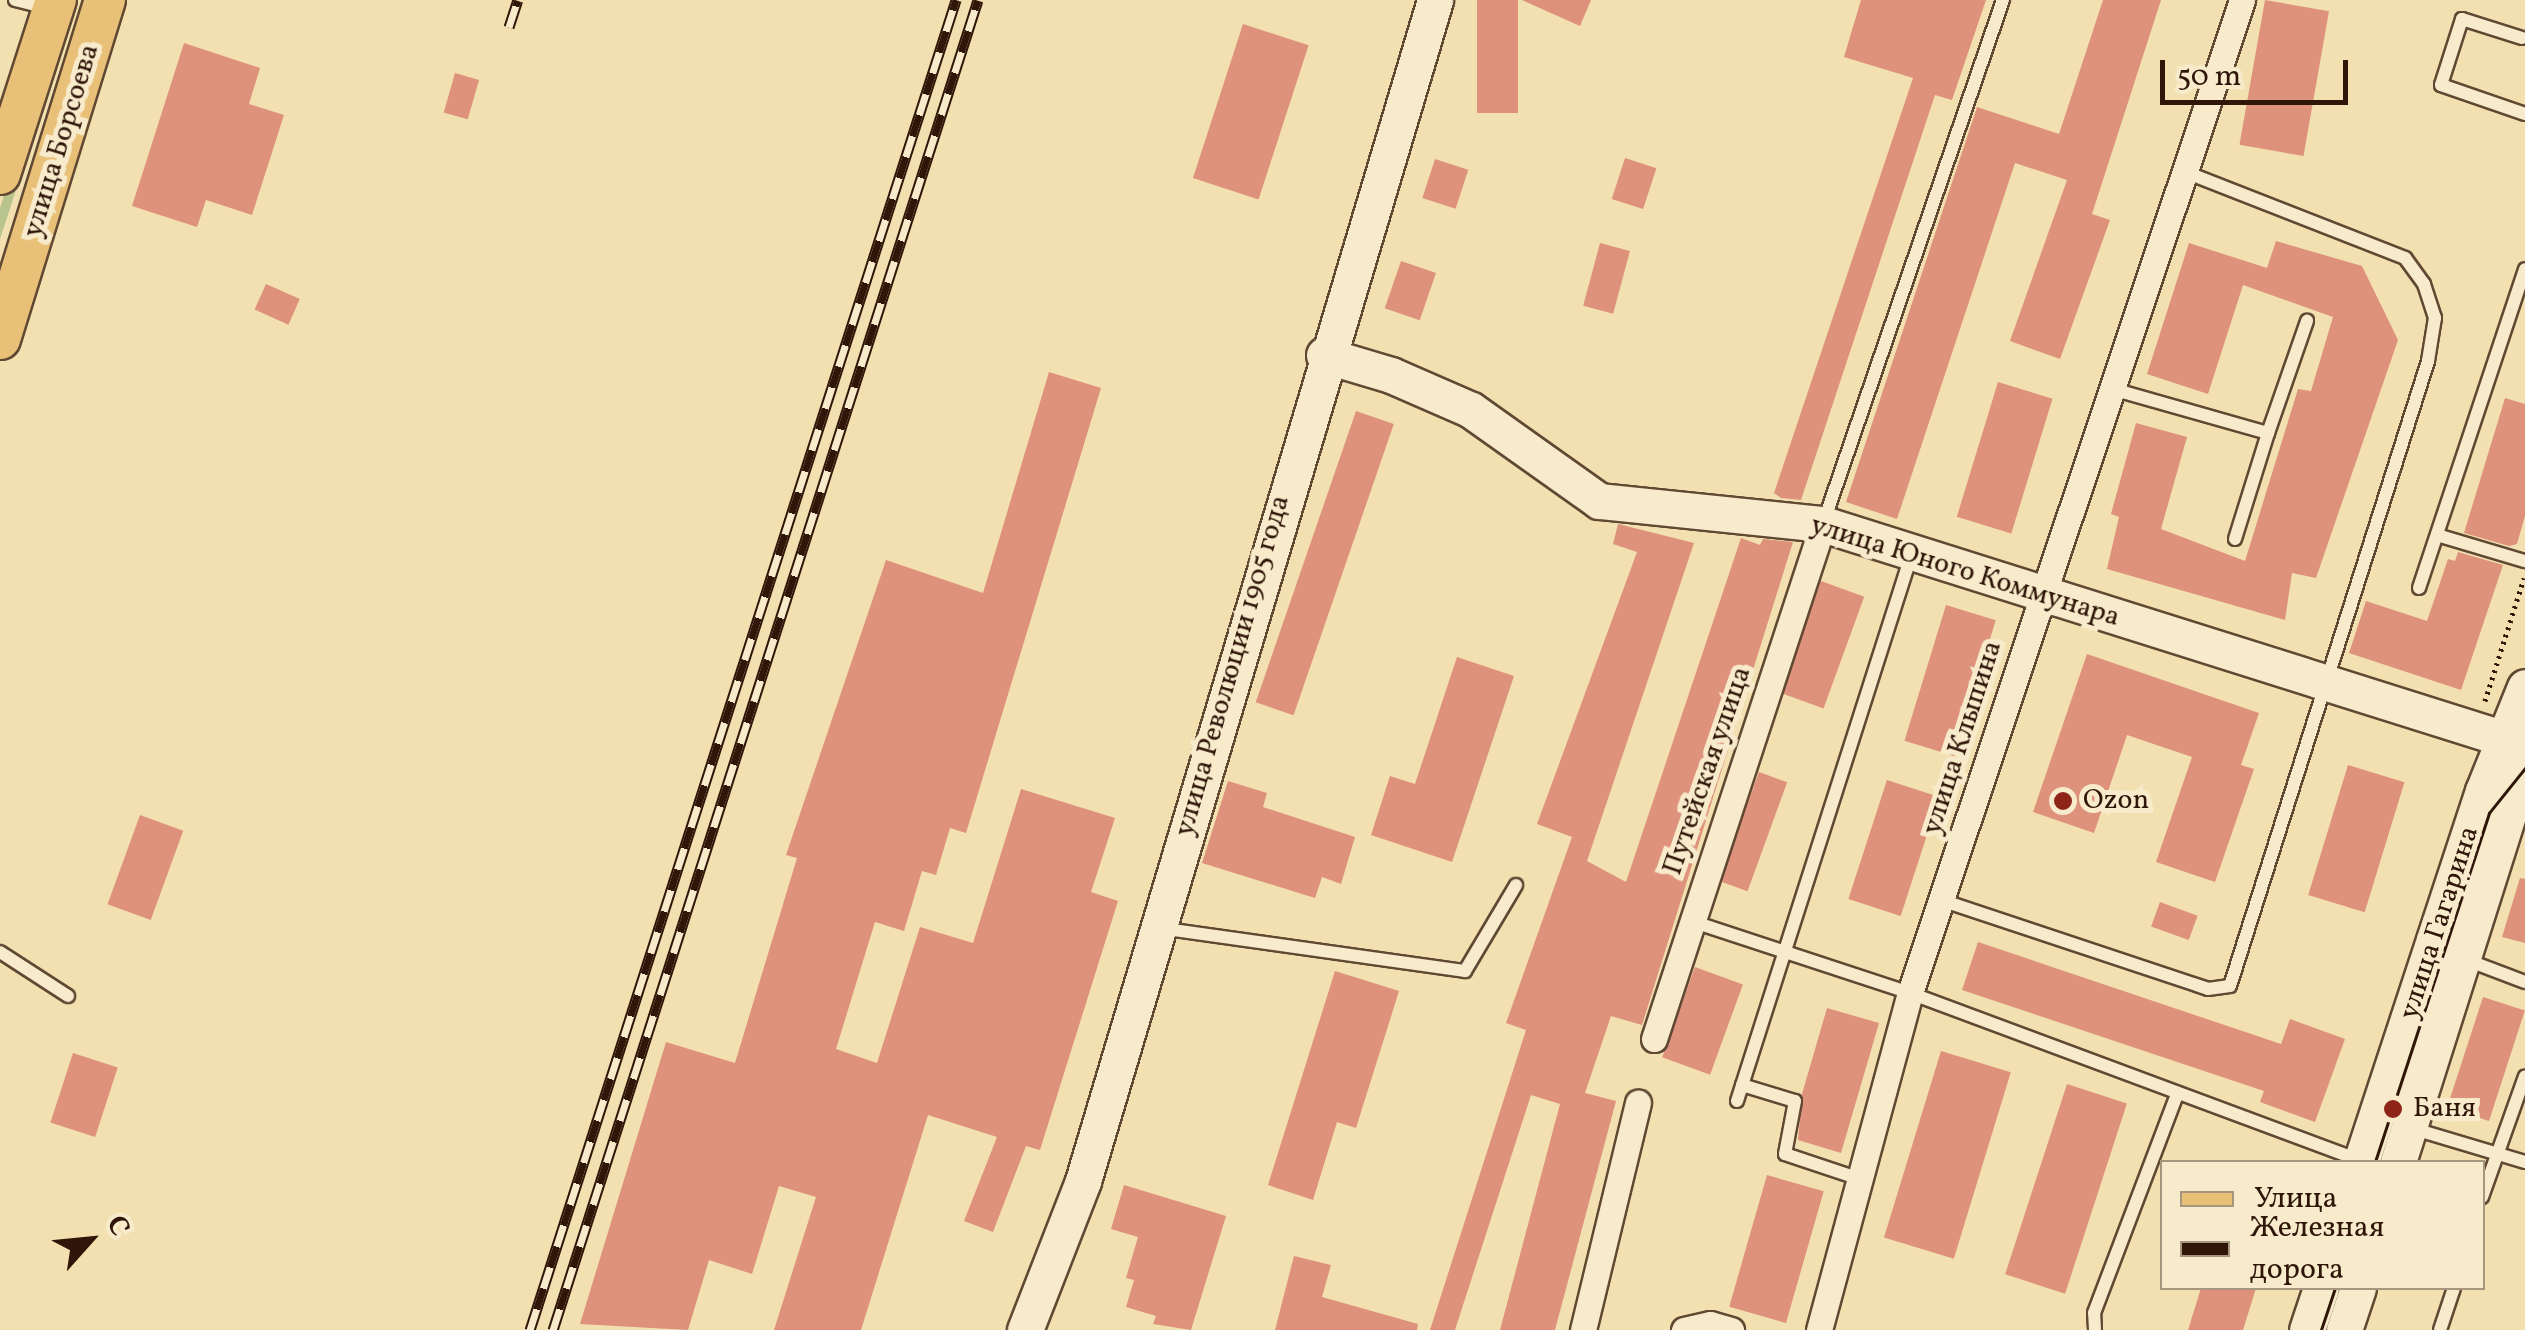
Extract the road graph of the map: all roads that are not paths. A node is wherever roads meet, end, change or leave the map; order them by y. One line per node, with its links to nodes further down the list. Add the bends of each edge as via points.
1 (14, 0): 6 (lane)
2 (105, 0): 13 (main road, улица Борсоева)
3 (1435, 0): 14 (street, улица Революции 1905 года)
4 (2003, 0): 17 (lane)
5 (2242, 0): 9 (street, улица Клыпина)
6 (55, 5): 10 (main road, улица Борсоева)
7 (2522, 38): 8 (lane, via 2462,20 2441,85)
8 (2525, 114)
9 (2186, 172): 15 (street, улица Клыпина); 24 (lane, via 2404,258 2424,284 2435,318 2428,360)
10 (0, 174)
11 (2525, 269): 18 (lane)
12 (2307, 320): 16 (lane)
13 (0, 339)
14 (1324, 356): 17 (street, улица Юного Коммунара, via 1391,375 1470,410 1598,500); 30 (street, улица Революции 1905 года)
15 (2116, 390): 16 (lane); 23 (street, улица Клыпина)
16 (2268, 433): 19 (lane)
17 (1823, 524): 20 (street, улица Юного Коммунара); 29 (street, Путейская улица)
18 (2437, 534): 21 (lane); 22 (lane)
19 (2236, 539)
20 (1912, 553): 23 (street, улица Юного Коммунара); 32 (lane)
21 (2525, 562)
22 (2419, 588)
23 (2042, 596): 24 (street, улица Юного Коммунара); 28 (street, улица Клыпина)
24 (2324, 678): 26 (street, улица Юного Коммунара); 28 (lane, via 2230,986 2208,988)
25 (2525, 687): 26 (street, улица Гагарина)
26 (2520, 754): 33 (street, улица Гагарина); 46 (street, улица Гагарина, via 2483,791)
27 (1516, 885): 30 (lane, via 1465,971)
28 (1942, 900): 35 (street, улица Клыпина)
29 (1690, 920): 32 (lane); 37 (street, Путейская улица)
30 (1156, 928): 54 (street, улица Революции 1905 года, via 1083,1181)
31 (0, 952): 36 (lane)
32 (1784, 952): 35 (lane); 39 (lane)
33 (2462, 958): 34 (lane); 43 (street, улица Гагарина)
34 (2525, 982)
35 (1910, 993): 40 (lane); 49 (street, улица Клыпина)
36 (68, 996)
37 (1654, 1039)
38 (2525, 1076): 44 (lane)
39 (1742, 1085): 41 (lane); 49 (lane, via 1795,1100 1785,1154)
40 (2177, 1094): 45 (lane); 59 (lane, via 2094,1312)
41 (1736, 1101)
42 (1638, 1103): 55 (street)
43 (2409, 1128): 44 (lane); 47 (street, улица Гагарина)
44 (2496, 1154): 48 (lane); 50 (lane)
45 (2357, 1160)
46 (2363, 1160)
47 (2399, 1160)
48 (2525, 1162)
49 (1860, 1179): 58 (street, улица Клыпина)
50 (2485, 1188)
51 (2320, 1290): 60 (street)
52 (2357, 1290): 61 (street)
53 (2453, 1290): 62 (lane)
54 (1025, 1330)
55 (1583, 1330)
56 (1684, 1330): 57 (street, via 1710,1324)
57 (1730, 1330)
58 (1819, 1330)
59 (2095, 1330)
60 (2307, 1330)
61 (2344, 1330)
62 (2440, 1330)

